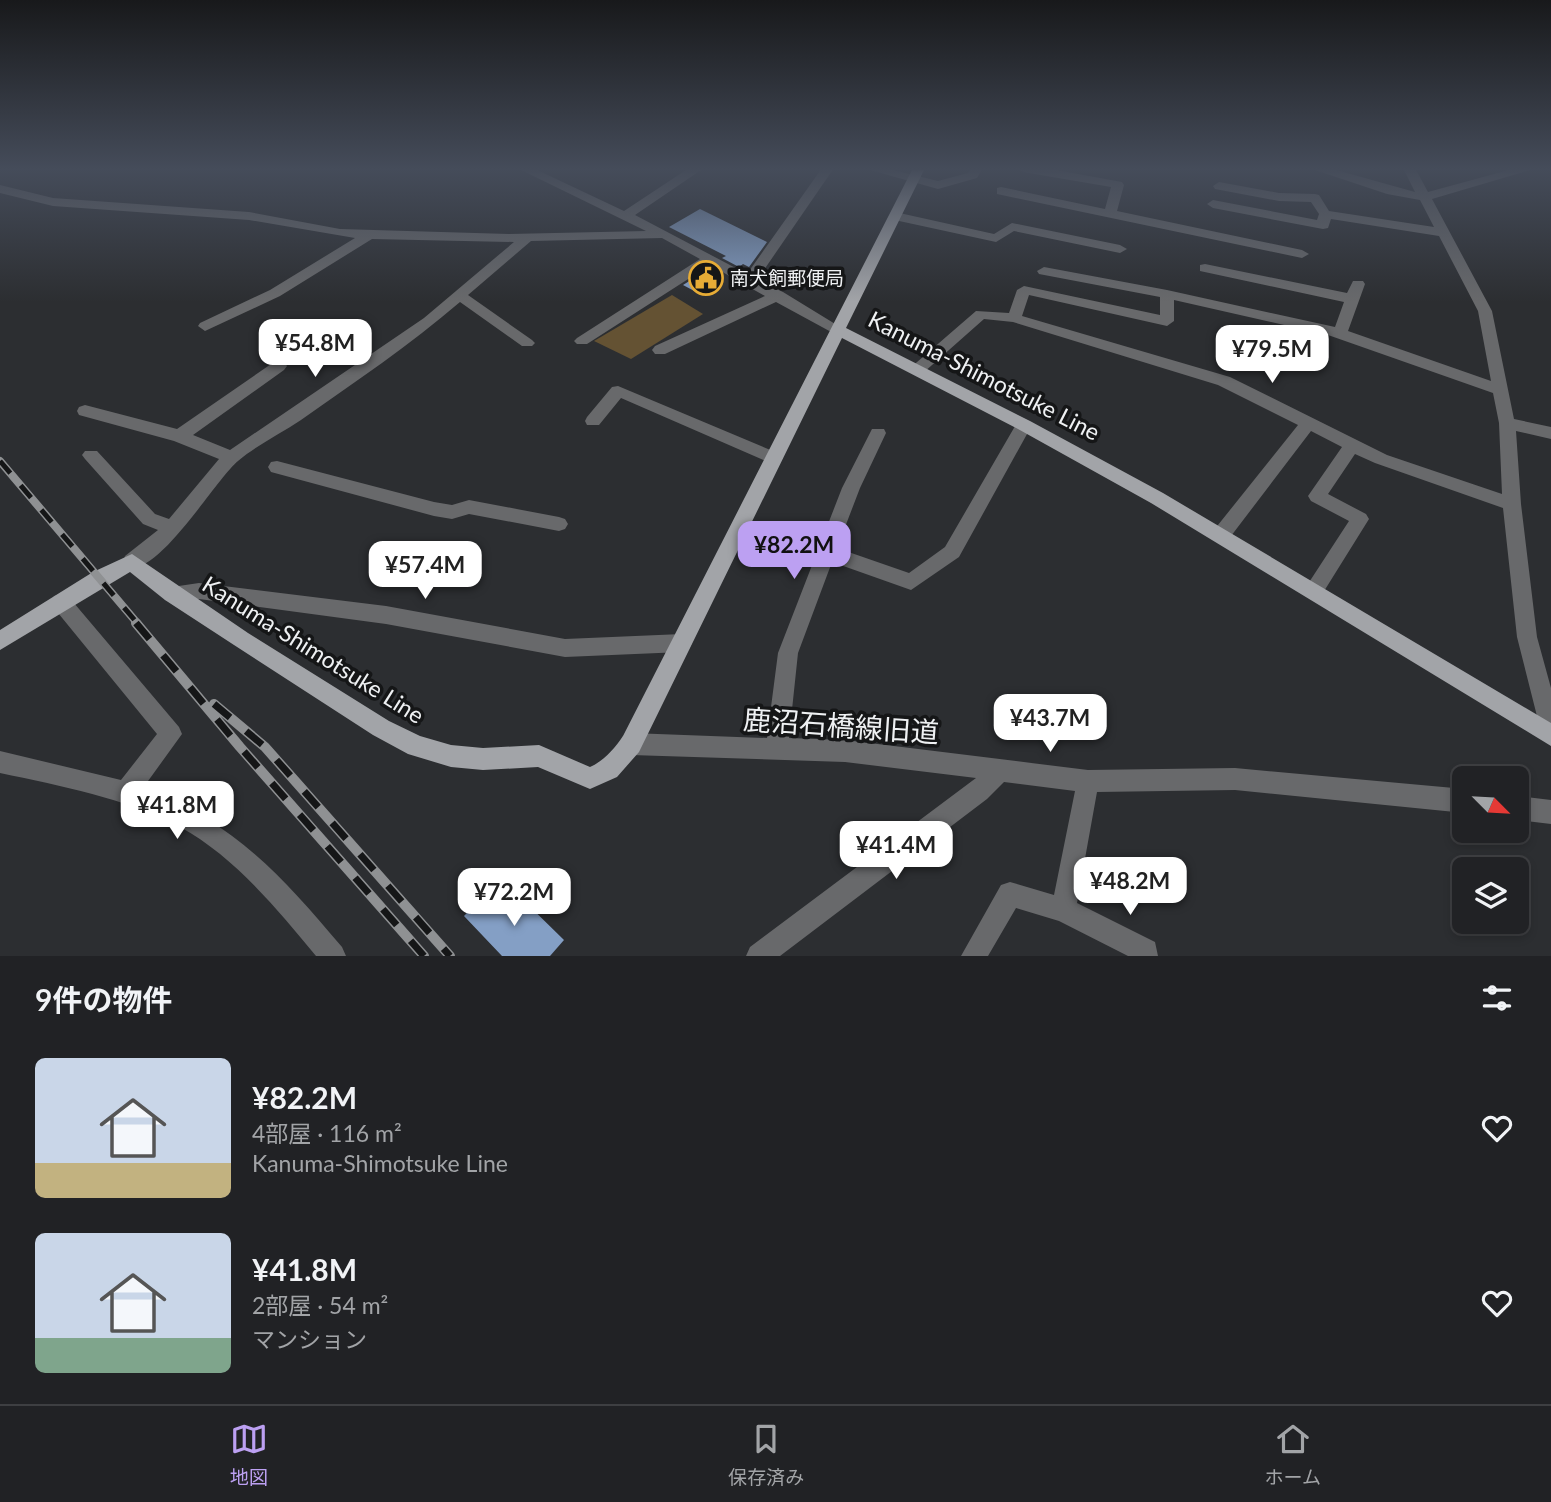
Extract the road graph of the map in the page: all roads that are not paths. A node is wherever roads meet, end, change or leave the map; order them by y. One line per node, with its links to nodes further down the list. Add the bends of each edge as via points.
1 (202, 213): 15 (street)
2 (619, 213): 11 (street)
3 (630, 213): 11 (street)
4 (798, 213): 22 (street)
5 (897, 213): 12 (main road)
6 (1104, 213): 9 (street)
7 (1258, 213): 10 (street, via 1323,225)
8 (1433, 213): 13 (street)
9 (1111, 214): 18 (street)
10 (1325, 214): 13 (street)
11 (625, 216): 14 (street)
12 (895, 216): 17 (street, via 996,238 1012,227); 30 (main road)
13 (1444, 233): 37 (street, via 1485,310)
14 (664, 234): 16 (street); 19 (street)
15 (369, 235): 16 (street); 29 (street, via 275,293)
16 (529, 236): 25 (street)
17 (1120, 249)
18 (1302, 254)
19 (710, 259): 22 (street); 32 (street)
20 (1205, 268): 27 (street)
21 (1044, 271): 24 (street)
22 (749, 280): 26 (street)
23 (1358, 284): 27 (street)
24 (1167, 294): 28 (street, via 1167,321 1024,290); 31 (street)
25 (459, 295): 33 (street); 48 (street, via 418,329)
26 (778, 295): 30 (street); 34 (street)
27 (1353, 299): 31 (street)
28 (1014, 318): 36 (street, via 981,314); 41 (street, via 1224,381)
29 (205, 326)
30 (838, 330): 36 (main road, Kanuma-Shimotsuke Line); 49 (main road, Kanuma-Shimotsuke Line)
31 (1340, 334): 37 (street)
32 (582, 341)
33 (527, 343)
34 (660, 350)
35 (279, 366): 45 (street)
36 (917, 369): 42 (main road, Kanuma-Shimotsuke Line)
37 (1500, 390): 40 (street)
38 (85, 411): 45 (street)
39 (593, 421): 49 (street, via 618,391)
40 (1507, 423): 44 (street); 51 (street)
41 (1308, 424): 46 (street); 54 (street)
42 (1024, 425): 54 (main road, Kanuma-Shimotsuke Line); 55 (street, via 952,552 911,582)
43 (878, 433): 55 (street)
44 (1551, 433)
45 (179, 436): 48 (street)
46 (1352, 445): 51 (street); 57 (street, via 1317,496 1360,519)
47 (91, 455): 53 (street, via 149,519)
48 (231, 457): 53 (street)
49 (774, 458): 61 (main road, Kanuma-Shimotsuke Line)
50 (277, 467): 52 (street, via 434,509 452,512 469,507)
51 (1512, 504): 62 (street, via 1527,637)
52 (559, 524)
53 (172, 528): 56 (street)
54 (1221, 535): 57 (main road, Kanuma-Shimotsuke Line)
55 (826, 552): 65 (street, via 788,653)
56 (132, 562): 58 (main road, Kanuma-Shimotsuke Line); 59 (main road)
57 (1314, 590): 63 (main road, Kanuma-Shimotsuke Line)
58 (172, 594): 61 (street, via 199,590 386,615 565,649); 64 (main road, Kanuma-Shimotsuke Line, via 380,728 416,746 483,759 540,756 590,778 608,771)
59 (61, 603): 60 (main road); 69 (street, via 171,734)
60 (0, 641)
61 (682, 643): 64 (main road, Kanuma-Shimotsuke Line)
62 (1551, 728)
63 (1551, 735)
64 (631, 744): 65 (street, 鹿沼石橋線旧道)
65 (776, 748): 67 (street, 鹿沼石橋線旧道)
66 (0, 762): 69 (street)
67 (1001, 769): 68 (street, 鹿沼石橋線旧道); 76 (street, via 979,791)
68 (1088, 781): 70 (street, 鹿沼石橋線旧道, via 1236,779); 73 (street)
69 (125, 793): 75 (street, via 211,833 256,870)
70 (1452, 800)
71 (1530, 810): 72 (street)
72 (1551, 813)
73 (1063, 910): 74 (street); 77 (street, via 1010,894)
74 (1150, 954)
75 (333, 956)
76 (759, 956)
77 (974, 956)

